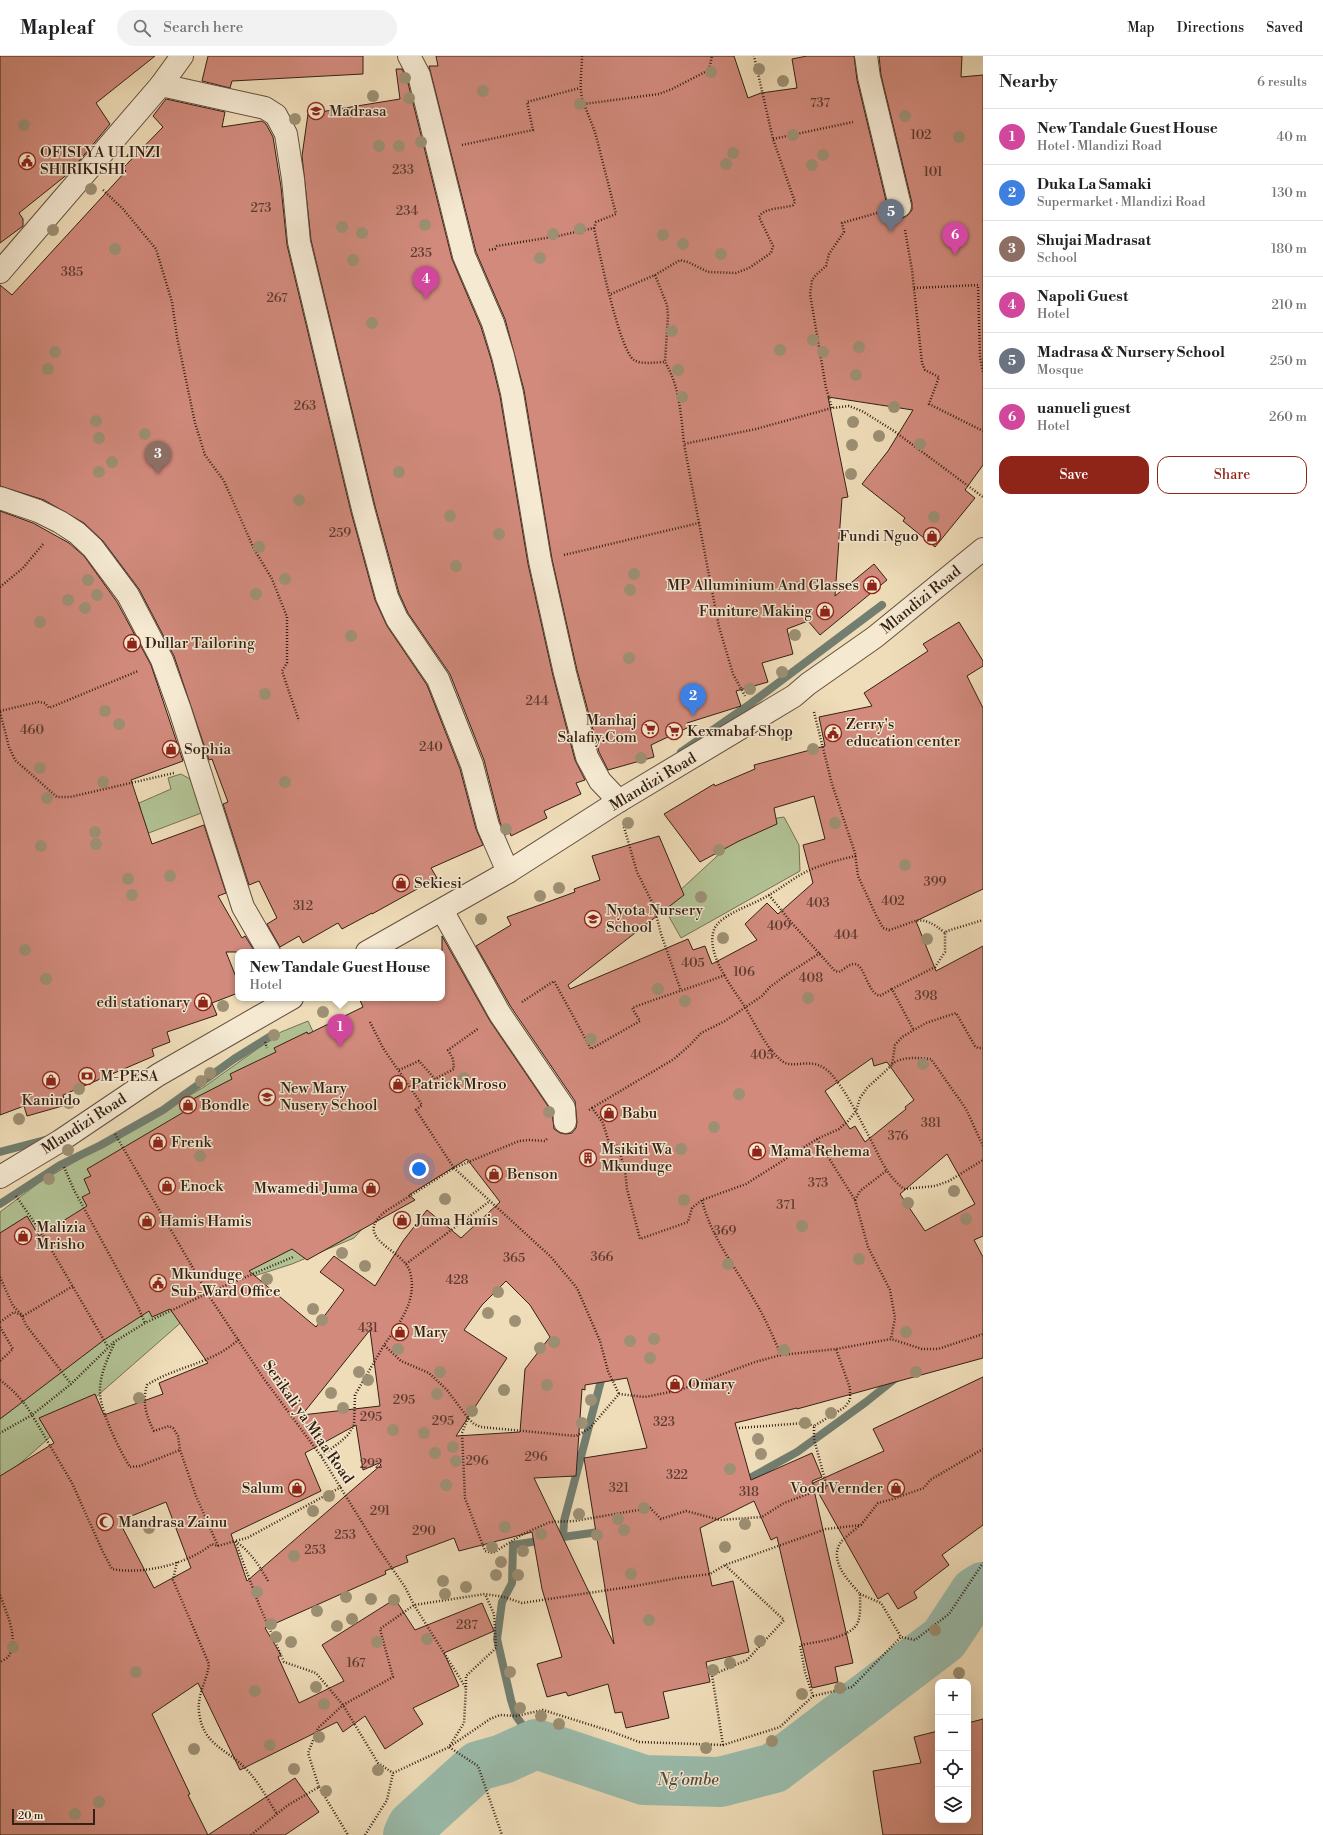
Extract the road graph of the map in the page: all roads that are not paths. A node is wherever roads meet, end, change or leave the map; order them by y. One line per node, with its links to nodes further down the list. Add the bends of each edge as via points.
1 (182, 56): 4 (street)
2 (409, 56): 9 (street, via 419,75 464,256 493,323 503,356 512,393 540,561 587,757 600,781)
3 (866, 56): 5 (street)
4 (161, 85): 6 (street); 10 (street, via 265,108 276,115 286,134 299,242 363,509 387,597 397,620 438,679 472,765 488,826)
5 (900, 206)
6 (0, 272)
7 (0, 498): 12 (street, via 38,511 76,533 93,548 124,589 162,660 243,907)
8 (983, 549): 9 (street, Mlandizi Road, via 875,637 794,696)
9 (619, 802): 10 (street, Mlandizi Road)
10 (508, 872): 11 (street, Mlandizi Road)
11 (442, 910): 13 (street, Mlandizi Road); 15 (street, via 501,1015 564,1108)
12 (267, 949)
13 (372, 949)
14 (287, 1001): 16 (street, Mlandizi Road, via 158,1076)
15 (565, 1122)
16 (1, 1177)

